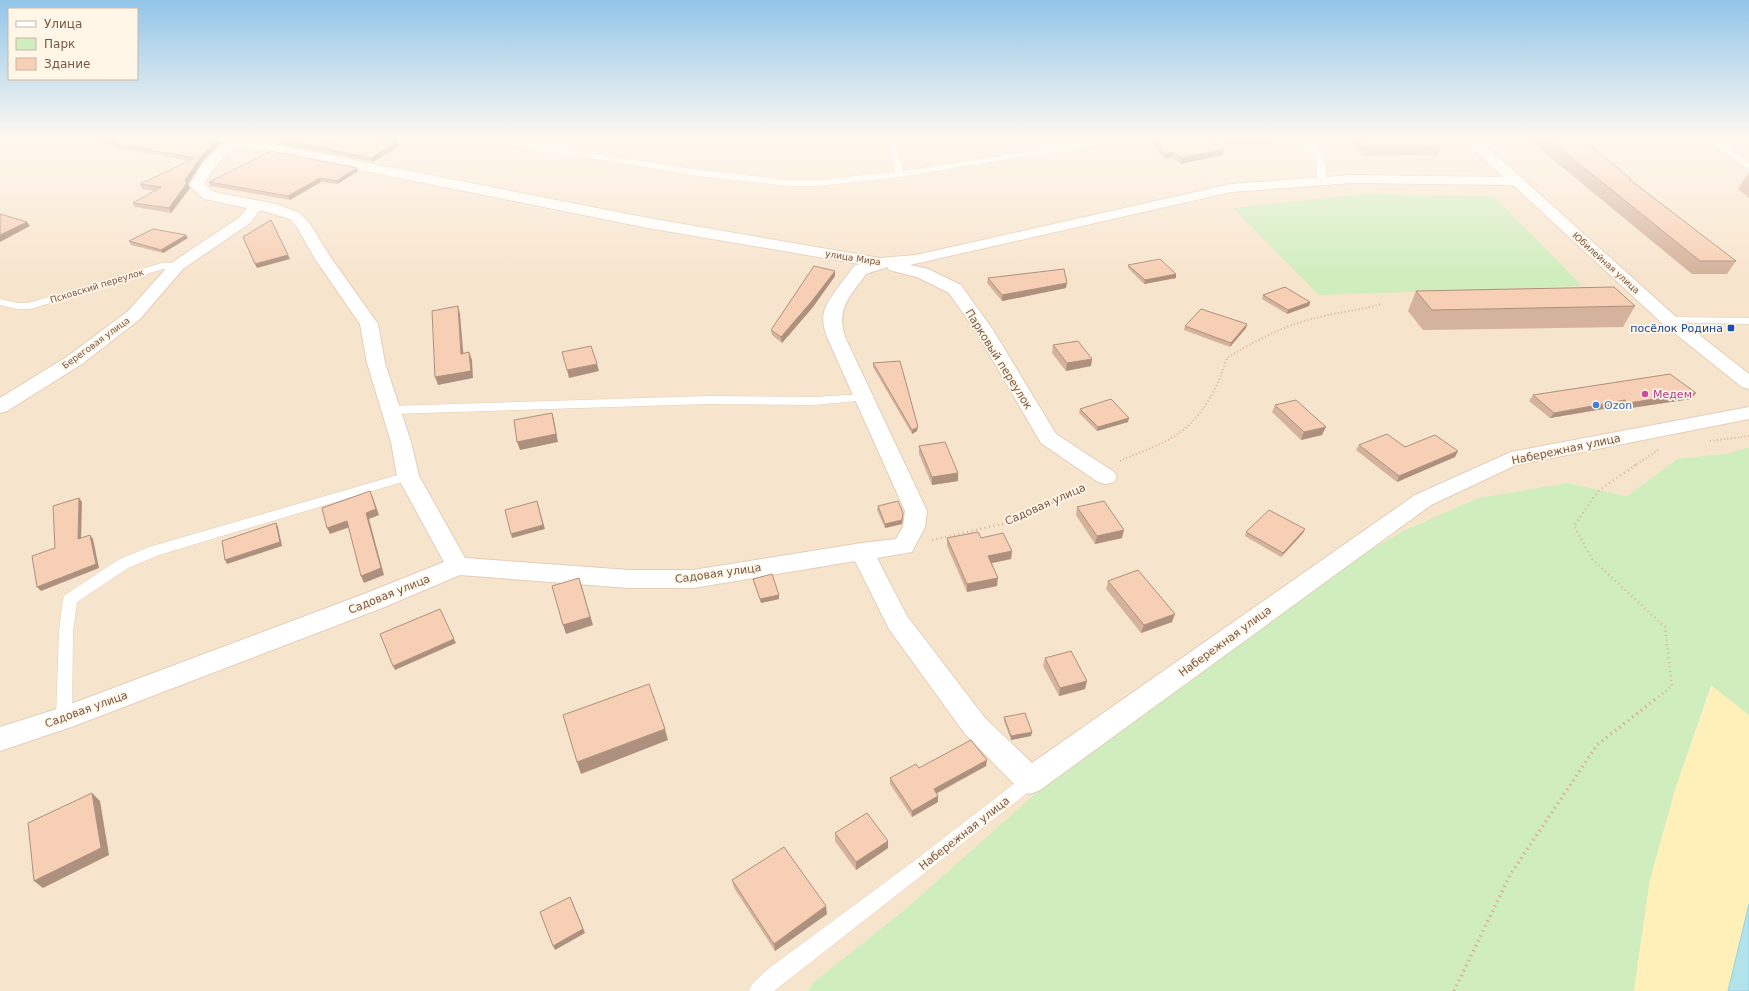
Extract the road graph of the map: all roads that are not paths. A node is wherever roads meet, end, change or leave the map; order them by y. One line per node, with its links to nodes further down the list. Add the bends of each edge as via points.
1 (197, 183): 5 (street, via 209,196)
2 (450, 183): 6 (street, улица Мира, via 648,223)
3 (1292, 183): 6 (street, улица Мира, via 1231,188 916,260)
4 (1518, 183): 11 (street, Юбилейная улица)
5 (256, 206): 7 (street, Береговая улица, via 245,220); 16 (street, via 276,209 295,216 305,227 323,259 369,324 376,364)
6 (880, 263): 14 (street, via 860,270 833,311 832,324 836,337); 19 (street, Парковый переулок, via 922,273 955,289 984,330 1048,438)
7 (177, 266): 9 (lane, Псковский переулок, via 162,266 40,303); 15 (street, Береговая улица, via 134,315 74,360)
8 (0, 302): 9 (lane, Псковский переулок)
9 (17, 306): 10 (lane, Псковский переулок)
10 (0, 314)
11 (1669, 320): 12 (lane); 13 (street, Юбилейная улица)
12 (1749, 321)
13 (1749, 383)
14 (863, 398): 16 (lane); 20 (street, Садовая улица, via 916,511 914,527 904,546)
15 (0, 408)
16 (390, 410): 18 (street, via 401,442)
17 (1749, 413): 24 (street, Набережная улица, via 1511,459 1423,500)
18 (408, 476): 21 (street); 22 (lane, via 154,551 123,564 70,599 66,631)
19 (1106, 477)
20 (862, 551): 21 (street, Садовая улица, via 693,579 629,579); 24 (street, via 898,622 975,726)
21 (458, 566): 22 (street, Садовая улица, via 373,601)
22 (64, 718): 23 (street, Садовая улица)
23 (0, 740)
24 (1030, 781): 25 (lane, Набережная улица, via 920,868 775,976)
25 (759, 991)

